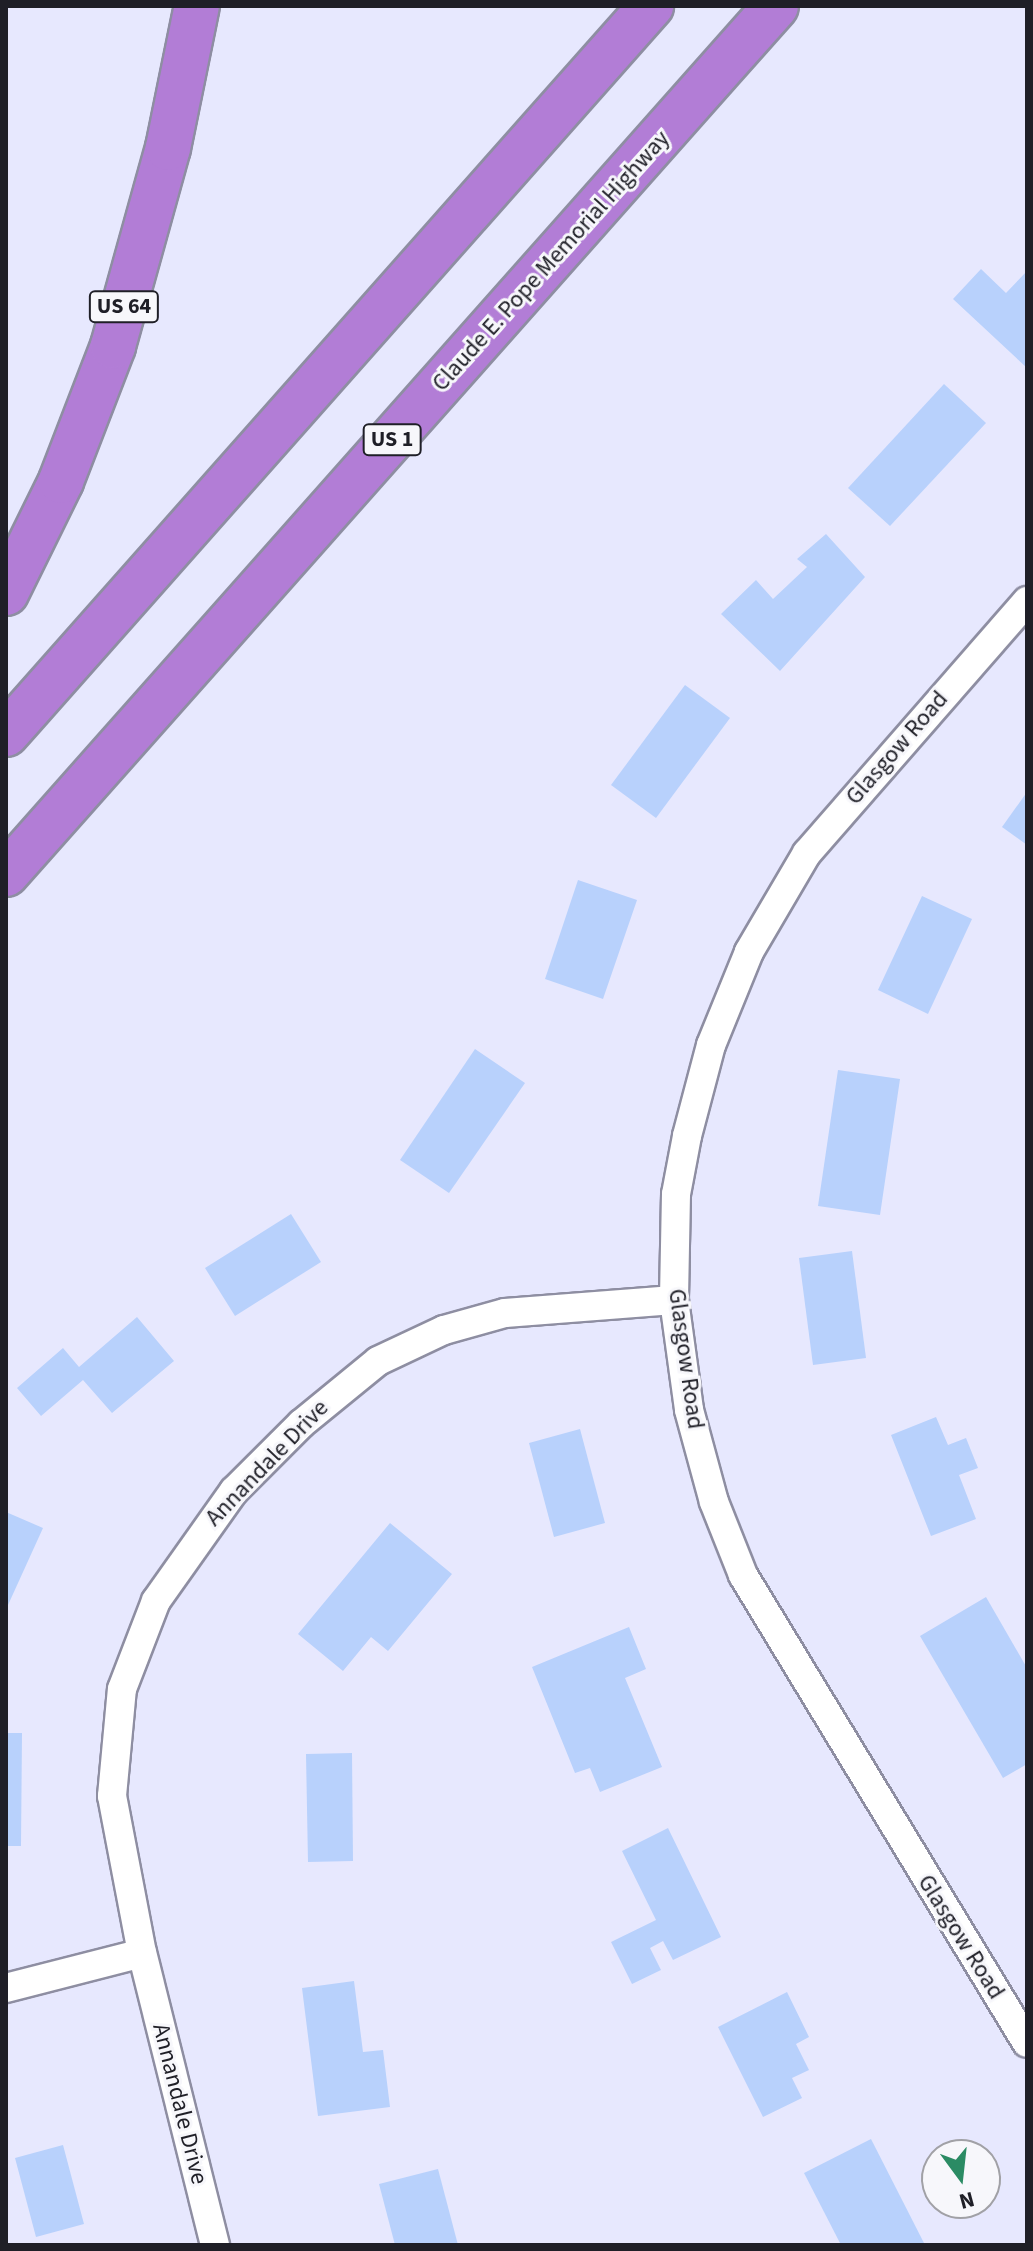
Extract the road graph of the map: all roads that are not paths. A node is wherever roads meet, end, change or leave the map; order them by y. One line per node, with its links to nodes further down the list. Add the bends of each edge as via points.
1 (197, 6): 4 (highway, US 64, via 168,148 113,346 61,481)
2 (651, 6): 6 (highway)
3 (776, 6): 7 (highway, Claude E. Pope Memorial Highway / US 1)
4 (6, 593)
5 (1027, 601): 8 (street, Glasgow Road, via 807,853 749,952 715,1031 687,1136 676,1194)
6 (6, 734)
7 (6, 874)
8 (674, 1300): 9 (street, Annandale Drive, via 556,1306 444,1330 378,1361 337,1391 234,1491 156,1601 122,1689 112,1796); 11 (street, Glasgow Road, via 689,1410 714,1502 743,1575)
9 (142, 1953): 10 (street); 12 (street, Annandale Drive)
10 (6, 1988)
11 (1027, 2043)
12 (215, 2245)

